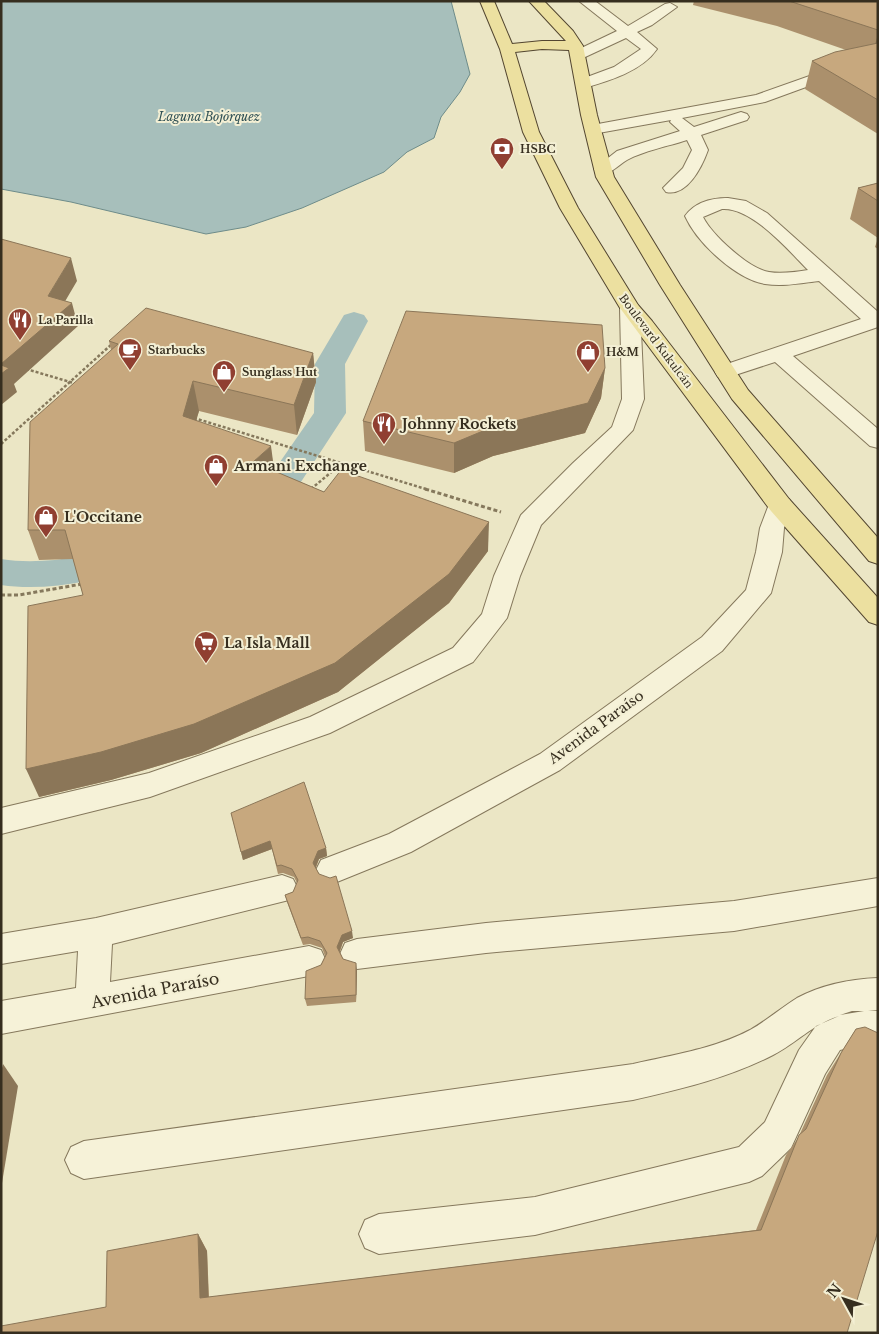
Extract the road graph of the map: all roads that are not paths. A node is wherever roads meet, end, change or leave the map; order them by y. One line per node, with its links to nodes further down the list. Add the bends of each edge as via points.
1 (487, 1): 6 (main road, Boulevard Kukulcán)
2 (536, 1): 7 (main road)
3 (586, 1): 5 (street)
4 (670, 7): 5 (street)
5 (628, 32): 7 (street); 9 (street, via 650,49 643,57 620,70)
6 (505, 42): 7 (main road); 17 (main road, Boulevard Kukulcán, via 531,132 569,208)
7 (574, 45): 9 (main road)
8 (878, 63): 10 (street, via 823,76)
9 (584, 83): 12 (main road)
10 (759, 99): 11 (street); 13 (street, via 753,110 741,117)
11 (671, 116): 12 (street); 13 (street)
12 (593, 128): 14 (main road)
13 (691, 132): 14 (street, via 623,156); 15 (street, via 700,150 693,168)
14 (603, 169): 20 (main road, via 654,260)
15 (672, 188)
16 (824, 275): 16 (street, via 764,221 739,204 709,206 694,216 695,223 714,242 753,274 766,278); 18 (street)
17 (630, 308): 22 (main road, Boulevard Kukulcán); 25 (street, via 633,399 622,430 580,468 530,521 494,618 463,655 320,725 150,785)
18 (876, 320): 19 (street)
19 (778, 354): 20 (street); 21 (street)
20 (726, 372): 23 (main road, via 740,394)
21 (878, 441)
22 (780, 506): 24 (main road, Boulevard Kukulcán); 26 (street, Avenida Paraíso, via 758,593 712,644 550,762 400,843)
23 (878, 555)
24 (878, 615)
25 (1, 821)
26 (332, 870)
27 (282, 889): 29 (street)
28 (878, 892): 31 (street, via 734,916 486,938)
29 (96, 933): 30 (street); 34 (street)
30 (1, 949)
31 (357, 954)
32 (308, 961): 34 (street, Avenida Paraíso)
33 (878, 994): 37 (street, via 852,995 811,1009 761,1043 702,1066 633,1082)
34 (92, 1001): 35 (street, Avenida Paraíso)
35 (1, 1018)
36 (878, 1028): 38 (street, via 840,1032 828,1038 812,1062 778,1135 749,1163 536,1216)
37 (84, 1160)
38 (379, 1234)

